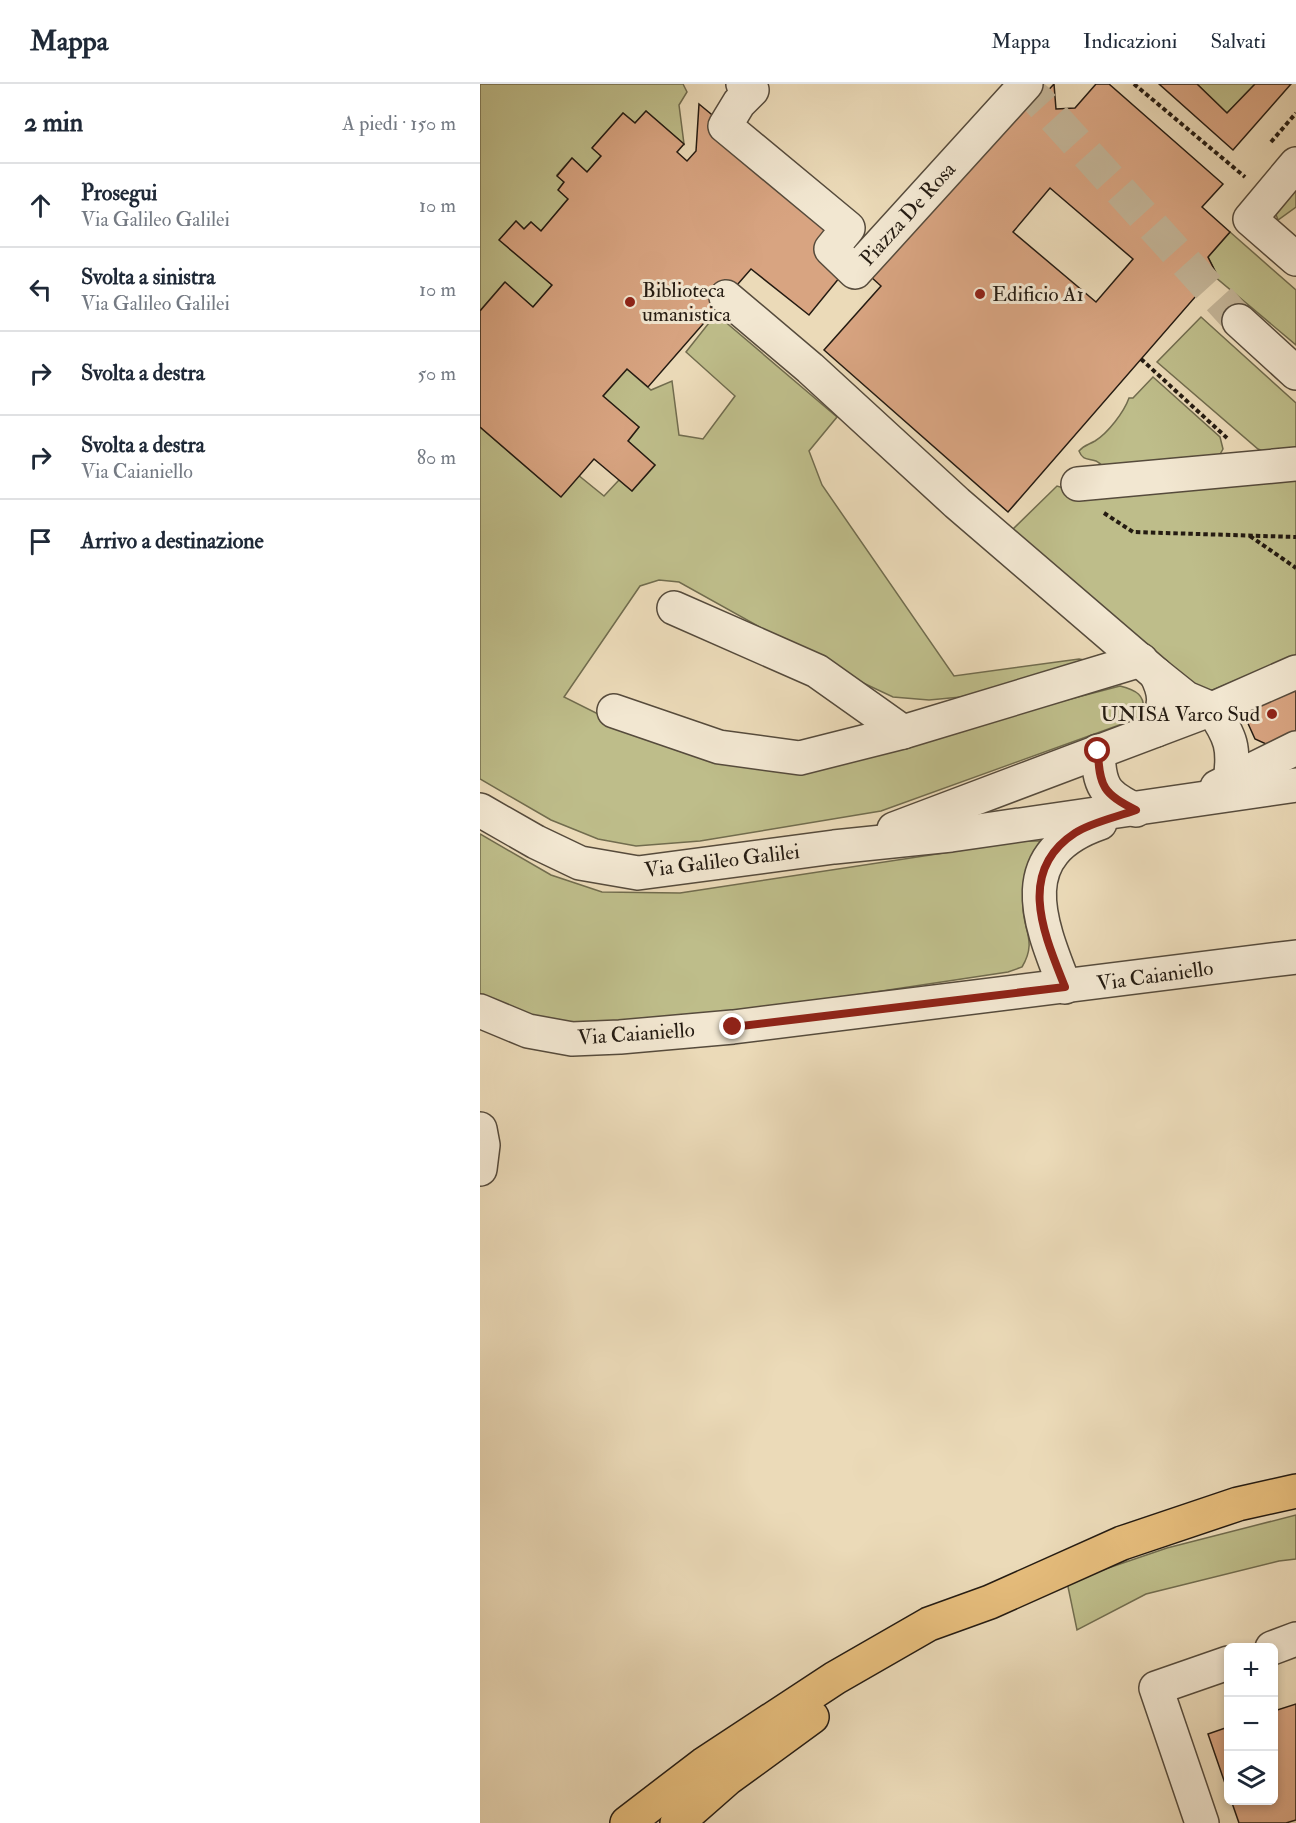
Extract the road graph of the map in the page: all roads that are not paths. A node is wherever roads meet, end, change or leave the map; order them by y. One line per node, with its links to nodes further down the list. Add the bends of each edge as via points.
1 (742, 84): 2 (street, Piazza De Rosa, via 752,90 725,126 848,228 831,249 855,272)
2 (1026, 84)
3 (1296, 164): 4 (street, via 1259,208)
4 (1296, 259)
5 (726, 297): 11 (street, via 810,368 965,511)
6 (1239, 321): 7 (street)
7 (1296, 373)
8 (1296, 464): 9 (street)
9 (1078, 484)
10 (674, 609): 16 (street, via 817,671)
11 (1149, 667): 13 (street, via 1186,698); 15 (street, via 1165,691); 16 (street)
12 (1296, 672): 13 (street, Via Galileo Galilei)
13 (1212, 709): 15 (street, Via Galileo Galilei); 19 (street, via 1228,732 1234,755)
14 (614, 711): 16 (street, via 718,747 800,758)
15 (1156, 730): 18 (street, Via Galileo Galilei)
16 (903, 732)
17 (1296, 748): 19 (street)
18 (1098, 751): 23 (street, via 1104,790); 24 (street, Via Galileo Galilei, via 907,825)
19 (1230, 781): 21 (street)
20 (1296, 785): 21 (street, Via Galileo Galilei)
21 (1182, 803): 23 (street, Via Galileo Galilei)
22 (480, 810): 24 (street, Via Galileo Galilei, via 580,863 638,873)
23 (1136, 810): 24 (street, Via Galileo Galilei, via 951,836); 26 (street, via 1077,831 1063,841 1040,882 1038,909)
24 (834, 846)
25 (1296, 957): 26 (street, Via Caianiello)
26 (1065, 987): 27 (street, Via Caianiello, via 733,1027 584,1039 528,1031)
27 (480, 1011)
28 (480, 1129): 29 (street)
29 (480, 1169)
30 (1296, 1491): 31 (highway, via 1238,1504 1122,1543)
31 (990, 1602): 35 (highway, via 929,1624 835,1678 704,1764); 36 (highway, via 941,1637 839,1698 727,1779)
32 (1296, 1639): 33 (street)
33 (1278, 1645)
34 (1224, 1663): 37 (street, via 1155,1688)
35 (627, 1823)
36 (677, 1823)
37 (1202, 1823)

